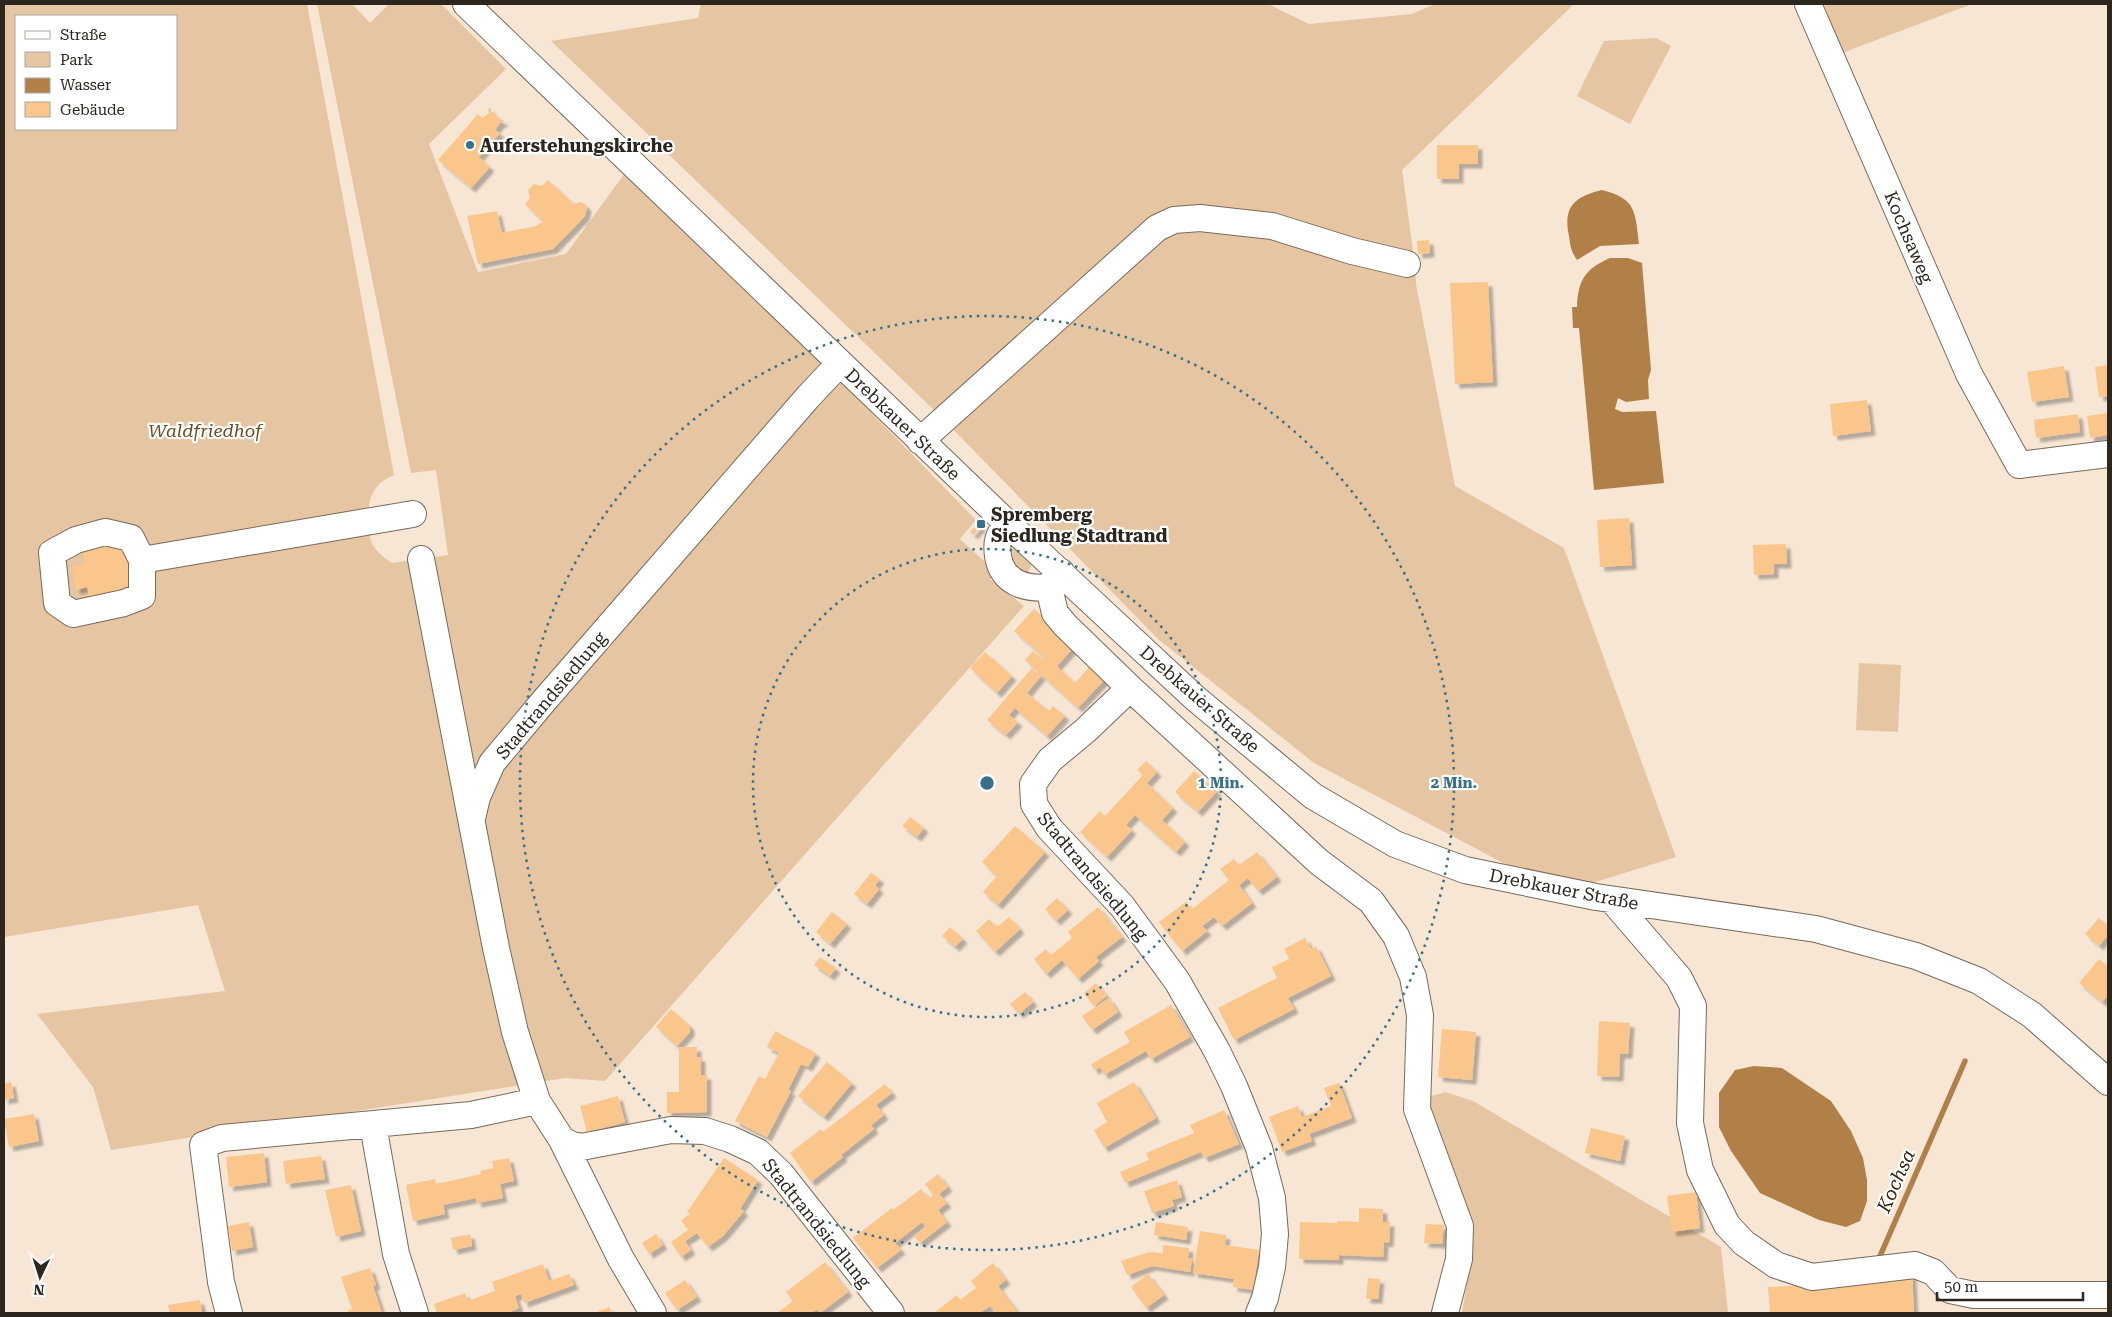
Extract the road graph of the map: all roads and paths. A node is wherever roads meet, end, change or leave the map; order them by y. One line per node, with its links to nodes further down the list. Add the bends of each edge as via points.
1 (466, 4): 4 (street, Drebkauer Straße)
2 (1808, 4): 6 (street, Kochsaweg, via 1969,374 2019,465)
3 (1407, 264): 5 (street, via 1272,226 1200,218 1174,220 1157,228)
4 (840, 363): 5 (street, Drebkauer Straße); 13 (street, Stadtrandsiedlung, via 492,763)
5 (920, 441): 8 (street, Drebkauer Straße)
6 (2108, 454)
7 (413, 514): 10 (street)
8 (1008, 524): 11 (street, Drebkauer Straße); 11 (street, via 1001,531 997,543 1003,572 1024,586 1034,588)
9 (421, 559): 13 (street)
10 (142, 560)
11 (1056, 580): 12 (street, via 1051,602 1055,613); 14 (street, Drebkauer Straße, via 1313,796 1395,844 1465,870)
12 (1130, 688): 24 (street, Stadtrandsiedlung, via 1050,760 1033,784 1034,804 1050,828 1122,906 1177,981 1234,1086 1259,1148 1272,1198 1275,1234 1272,1267); 25 (street, via 1319,862 1372,901 1396,936 1413,977 1420,1015 1417,1109 1460,1226 1459,1259)
13 (471, 820): 16 (street, Stadtrandsiedlung, via 515,1032)
14 (1612, 900): 15 (street, Drebkauer Straße, via 1816,929 1916,956 1978,981 2032,1015); 19 (street, via 1679,978 1693,1006 1690,1123 1700,1170 1727,1225 1744,1243 1776,1265 1812,1277 1915,1265 1933,1272 1950,1290 1974,1296)
15 (2108, 1082)
16 (537, 1101): 17 (street, via 471,1115); 18 (street, Stadtrandsiedlung)
17 (373, 1125): 20 (street, via 222,1138 203,1145 221,1282); 21 (street, via 396,1254)
18 (562, 1140): 22 (street, Stadtrandsiedlung, via 621,1259); 23 (street, Stadtrandsiedlung, via 580,1147 672,1130 705,1132 758,1152 781,1174)
19 (2108, 1294)
20 (229, 1313)
21 (415, 1313)
22 (653, 1313)
23 (890, 1313)
24 (1259, 1313)
25 (1445, 1313)

